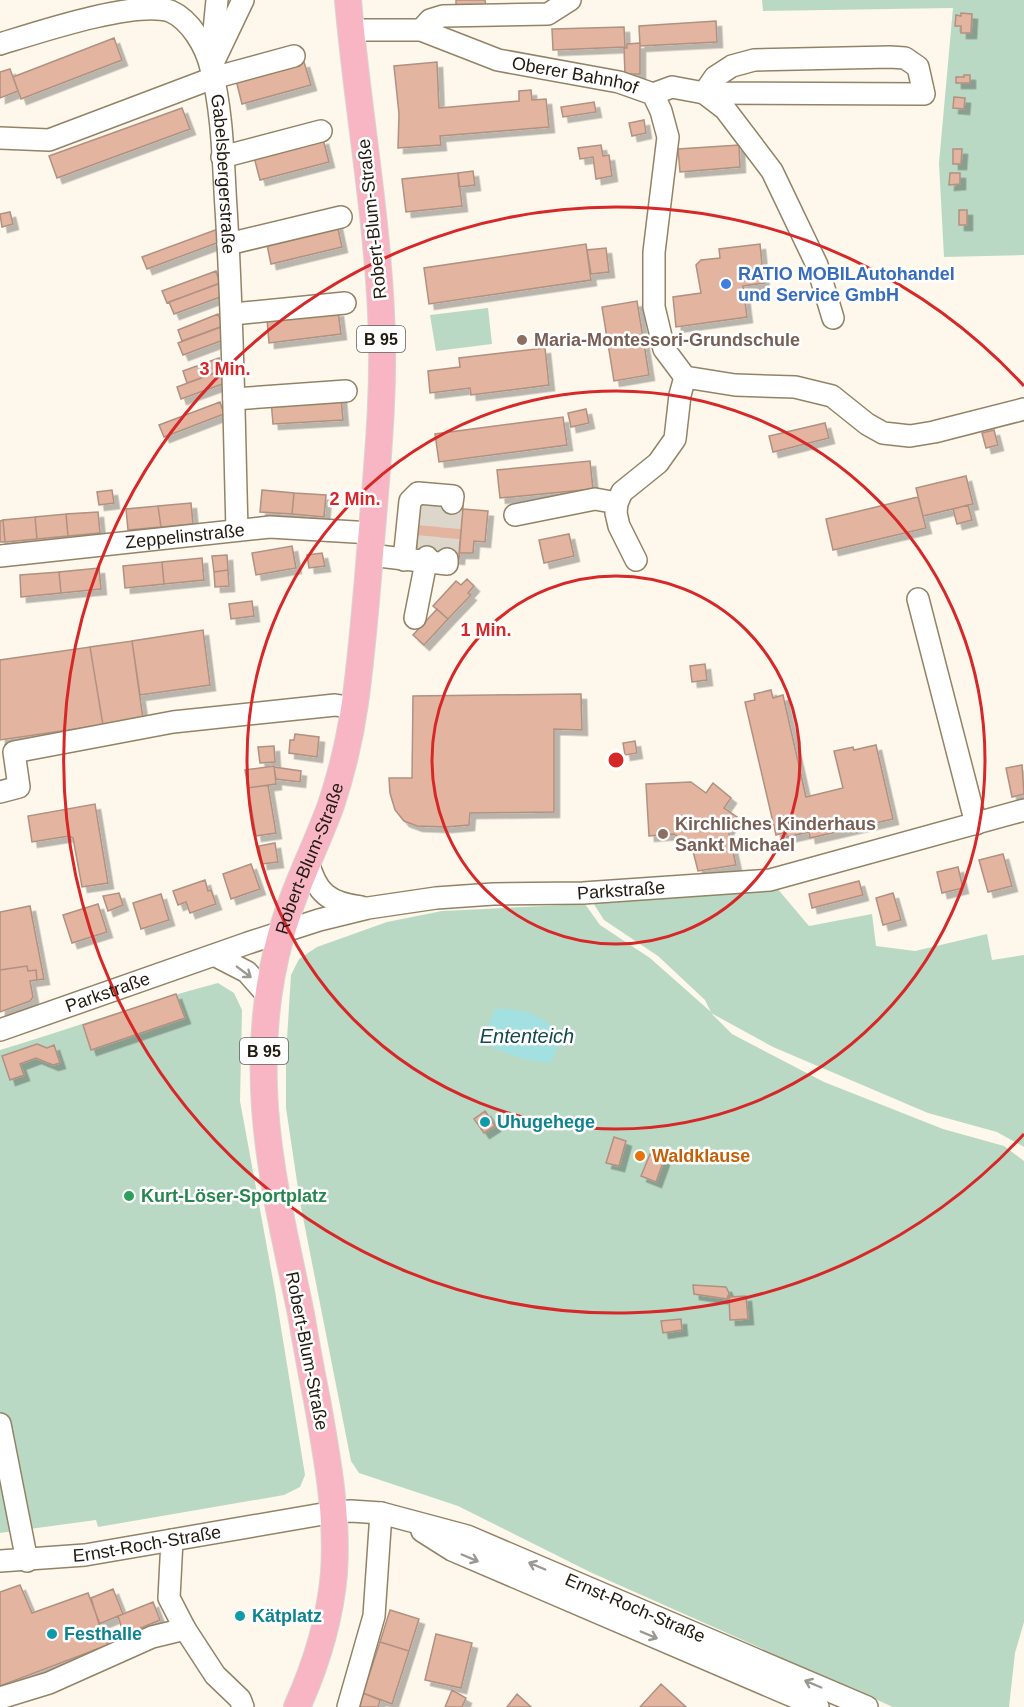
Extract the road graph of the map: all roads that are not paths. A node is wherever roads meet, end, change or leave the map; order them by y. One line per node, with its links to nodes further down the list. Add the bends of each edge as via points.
1 (217, 0): 10 (street)
2 (243, 0): 10 (street)
3 (348, 0): 6 (main road, Robert-Blum-Straße / B 95)
4 (570, 0): 7 (street, via 548,14 443,16 430,20)
5 (153, 2): 8 (street, Gabelsbergerstraße, via 118,8); 10 (street, Gabelsbergerstraße, via 172,11 193,29)
6 (351, 30): 7 (street, Oberer Bahnhof); 29 (main road, Robert-Blum-Straße / B 95, via 381,312 381,416)
7 (422, 30): 12 (street, Oberer Bahnhof, via 498,60 619,82)
8 (0, 44)
9 (294, 56): 10 (street)
10 (212, 73): 14 (street, via 49,140); 15 (street, Gabelsbergerstraße)
11 (704, 93): 11 (street, via 785,93 924,94 918,67 905,58 890,57 754,60 732,66 715,77); 12 (street, via 672,87); 20 (street, via 725,109 772,171 817,265)
12 (653, 94): 21 (street, Oberer Bahnhof, via 668,137 654,252 654,307 664,349)
13 (321, 131): 15 (street)
14 (0, 138)
15 (222, 157): 17 (street, Gabelsbergerstraße)
16 (341, 217): 17 (street)
17 (228, 244): 19 (street, Gabelsbergerstraße)
18 (345, 303): 19 (street)
19 (233, 314): 23 (street, Gabelsbergerstraße)
20 (833, 318)
21 (685, 377): 24 (street, via 735,385 795,387 832,396 884,433 910,436); 26 (street, via 675,439 658,463 622,492)
22 (346, 391): 23 (street)
23 (234, 399): 28 (street, Gabelsbergerstraße)
24 (1024, 409)
25 (439, 500): 31 (street, via 418,493 410,501)
26 (617, 502): 27 (street, via 596,499); 32 (street, via 620,526)
27 (515, 515)
28 (237, 530): 29 (street, Zeppelinstraße, via 270,527); 30 (street, Zeppelinstraße)
29 (371, 544): 31 (street, Zeppelinstraße); 35 (main road, Robert-Blum-Straße / B 95)
30 (0, 556)
31 (404, 560): 34 (street, Zeppelinstraße, via 434,560)
32 (636, 560)
33 (918, 599): 38 (street)
34 (415, 618)
35 (354, 708): 36 (street, via 335,705 173,722 14,752 19,787); 39 (main road, Robert-Blum-Straße / B 95, via 338,785)
36 (0, 792)
37 (1024, 810): 38 (street, Parkstraße)
38 (976, 824): 40 (street, Parkstraße, via 770,880 493,894)
39 (308, 861): 40 (street, via 312,878 324,894 340,903); 41 (main road, Robert-Blum-Straße / B 95)
40 (368, 908): 41 (street, Parkstraße)
41 (281, 932): 42 (street, Parkstraße); 43 (main road, Robert-Blum-Straße / B 95)
42 (216, 956): 43 (street, one-way to 43, via 247,972); 44 (street, Parkstraße)
43 (268, 996): 46 (main road, Robert-Blum-Straße / B 95, via 264,1074 269,1151)
44 (0, 1030)
45 (0, 1424): 51 (street)
46 (334, 1512): 47 (street, Ernst-Roch-Straße); 49 (street, Ernst-Roch-Straße); 55 (main road, Robert-Blum-Straße / B 95, via 330,1603 320,1646)
47 (381, 1513): 48 (street, Ernst-Roch-Straße); 56 (street, via 374,1616)
48 (401, 1518): 57 (street, Ernst-Roch-Straße, one-way to 57, via 452,1550); 58 (street, Ernst-Roch-Straße, one-way to 48, via 468,1536)
49 (172, 1540): 51 (street, Ernst-Roch-Straße, via 86,1556); 52 (street, via 169,1598)
50 (0, 1561): 51 (street, Ernst-Roch-Straße)
51 (27, 1561)
52 (187, 1633): 53 (street, via 152,1637 49,1683); 54 (street, via 214,1675 240,1699)
53 (0, 1698)
54 (243, 1707)
55 (297, 1707)
56 (348, 1707)
57 (818, 1707)
58 (867, 1707)

